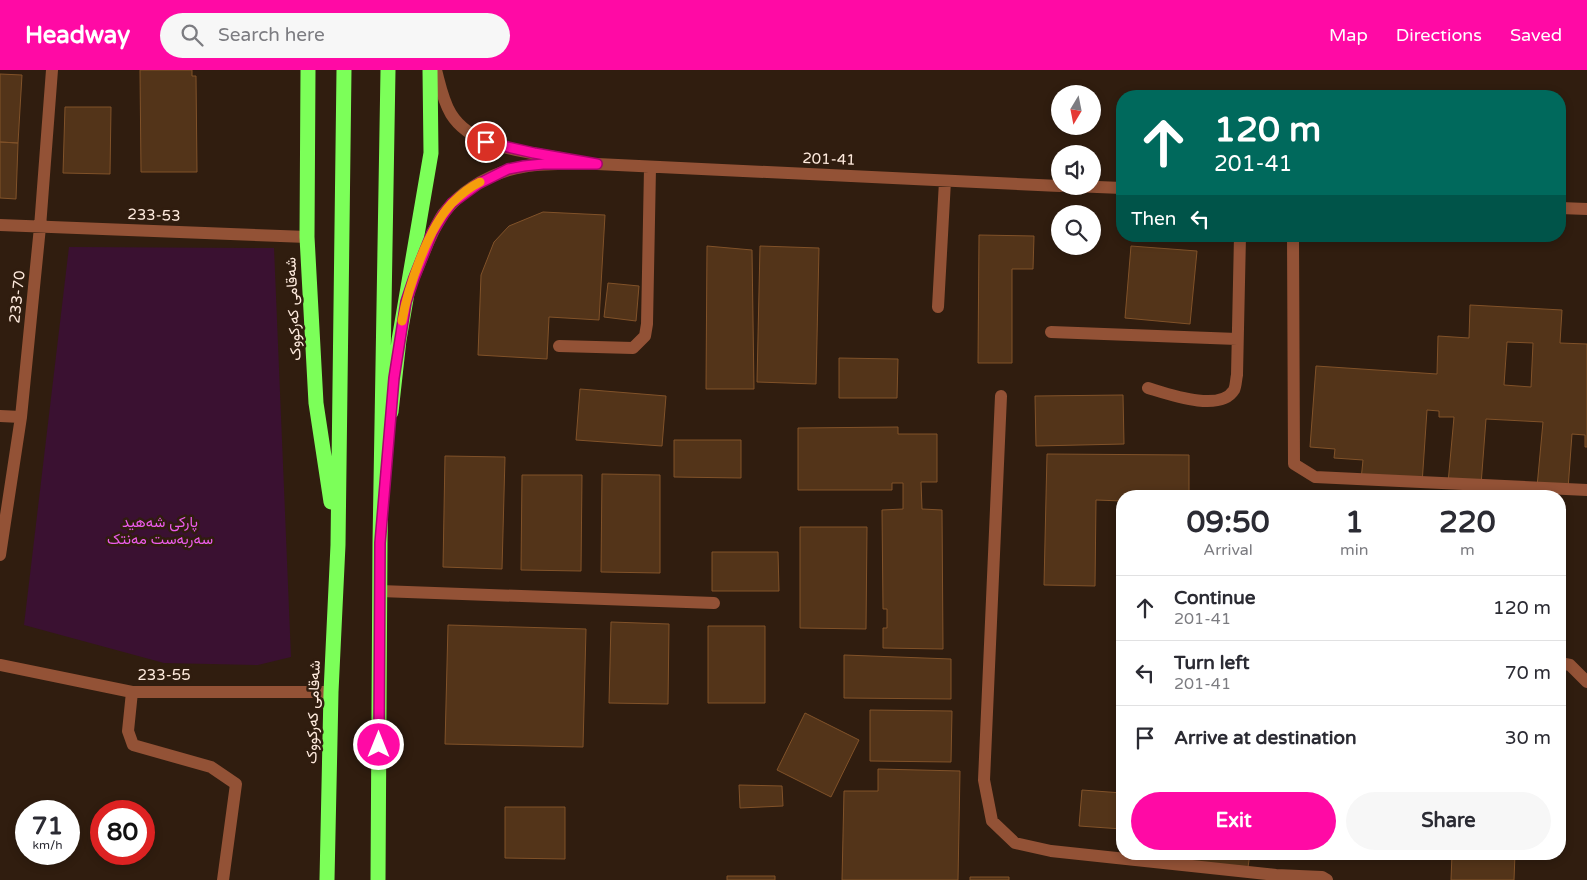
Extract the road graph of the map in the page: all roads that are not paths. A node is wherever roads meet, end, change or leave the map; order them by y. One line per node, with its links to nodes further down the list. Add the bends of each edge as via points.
1 (52, 70): 16 (street, 233-70)
2 (308, 70): 17 (highway, شەقامی کەرکووک)
3 (344, 70): 31 (highway, شەقامی کەرکووک)
4 (388, 70): 30 (highway)
5 (430, 70): 20 (highway, via 431,153)
6 (436, 70): 7 (street, 201-41, via 451,114 462,128 474,136 507,147)
7 (597, 164): 8 (street, 201-41); 20 (street, 201-41, via 543,164 508,169 466,192 452,203 432,233)
8 (650, 168): 9 (street, 201-41); 24 (street, via 645,336 633,348)
9 (945, 181): 10 (street, 201-41); 21 (street)
10 (1051, 186)
11 (1101, 187): 12 (street)
12 (1116, 188)
13 (1566, 208): 14 (street)
14 (1587, 209)
15 (0, 225): 16 (street, 233-53)
16 (40, 227): 17 (street, 233-53); 28 (street, 233-70)
17 (307, 237): 31 (highway, شەقامی کەرکووک, via 316,402)
18 (1240, 242): 23 (street)
19 (1293, 242): 29 (street, via 1294,464 1315,477)
20 (406, 302): 30 (highway, via 394,378)
21 (938, 307)
22 (1051, 332): 23 (street)
23 (1238, 339): 25 (street, via 1233,391 1220,401 1196,400)
24 (559, 346)
25 (1148, 388)
26 (1001, 396): 40 (street, via 984,780 992,821 1015,843 1051,851)
27 (0, 416): 28 (street)
28 (21, 417): 32 (street, 233-70)
29 (1587, 490)
30 (380, 543): 33 (highway)
31 (338, 545): 39 (highway, شەقامی کەرکووک)
32 (0, 555)
33 (380, 591): 34 (street); 44 (highway)
34 (714, 603)
35 (0, 664): 38 (street, 233-55)
36 (1566, 664): 37 (street)
37 (1587, 682)
38 (132, 692): 39 (street, 233-55); 42 (street, via 128,731 133,745 211,767 236,784)
39 (331, 692): 43 (highway, شەقامی کەرکووک)
40 (1116, 858)
41 (1135, 860): 45 (street)
42 (223, 880)
43 (327, 880)
44 (378, 880)
45 (1328, 880)

